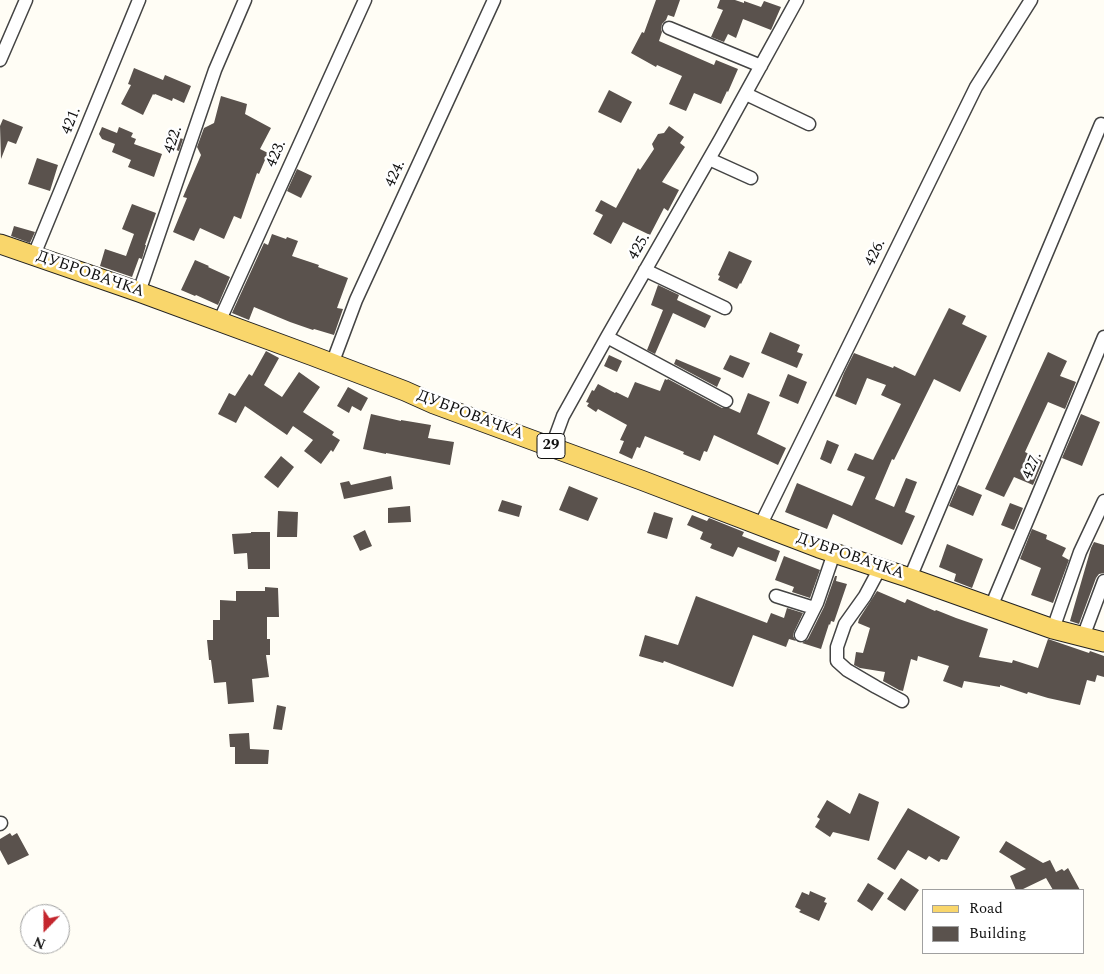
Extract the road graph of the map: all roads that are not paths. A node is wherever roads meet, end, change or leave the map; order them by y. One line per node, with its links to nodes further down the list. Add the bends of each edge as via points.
1 (26, 0): 9 (street)
2 (139, 0): 17 (street, 421.)
3 (245, 0): 19 (street, 422., via 215,70)
4 (364, 0): 21 (street, 423.)
5 (494, 0): 24 (street, 424., via 356,300)
6 (797, 0): 10 (street, 425.)
7 (1032, 0): 28 (street, 426., via 976,87)
8 (669, 28): 10 (street)
9 (0, 60)
10 (761, 66): 11 (street, 425.)
11 (746, 94): 12 (street); 14 (street, 425.)
12 (809, 124)
13 (1101, 124): 31 (street)
14 (709, 159): 15 (street); 18 (street, 425.)
15 (751, 178)
16 (0, 244): 17 (main road, ДУБРОВАЧКА / 29)
17 (34, 255): 19 (main road, ДУБРОВАЧКА / 29)
18 (645, 270): 20 (street); 22 (street, 425.)
19 (139, 292): 21 (main road, ДУБРОВАЧКА / 29)
20 (725, 308)
21 (219, 322): 24 (main road, ДУБРОВАЧКА / 29)
22 (607, 337): 25 (street); 26 (street, 425., via 563,416)
23 (1104, 337): 34 (street, 427.)
24 (332, 364): 26 (main road, ДУБРОВАЧКА / 29)
25 (726, 401)
26 (552, 446): 28 (main road, ДУБРОВАЧКА / 29)
27 (1104, 501): 36 (street, via 1080,552)
28 (760, 526): 29 (main road, ДУБРОВАЧКА / 29)
29 (834, 553): 30 (main road, ДУБРОВАЧКА / 29); 35 (street)
30 (880, 568): 31 (main road, ДУБРОВАЧКА / 29); 40 (street, via 845,624 837,647 837,661)
31 (910, 578): 34 (main road, ДУБРОВАЧКА / 29)
32 (1104, 581): 38 (street)
33 (776, 596): 35 (street)
34 (991, 607): 36 (main road, ДУБРОВАЧКА / 29)
35 (814, 608): 37 (street)
36 (1053, 628): 38 (main road, ДУБРОВАЧКА / 29)
37 (801, 635)
38 (1084, 637): 39 (main road, ДУБРОВАЧКА / 29)
39 (1104, 642)
40 (902, 701)

